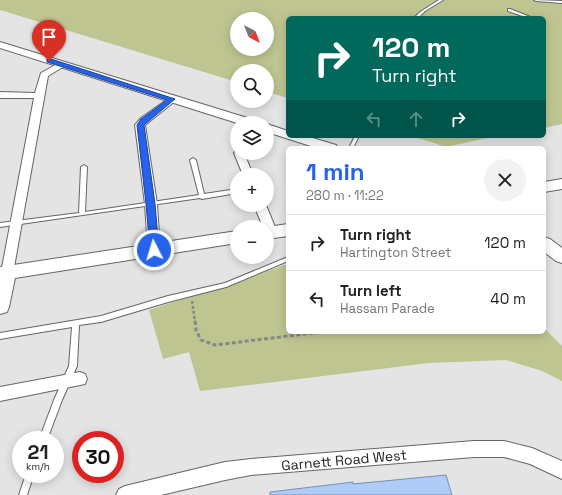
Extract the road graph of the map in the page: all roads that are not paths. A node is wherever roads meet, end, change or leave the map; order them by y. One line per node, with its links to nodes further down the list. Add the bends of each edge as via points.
1 (440, 0): 5 (lane, via 420,11)
2 (536, 0): 3 (lane)
3 (562, 2)
4 (509, 10): 6 (lane)
5 (417, 16)
6 (526, 16)
7 (0, 45): 8 (street)
8 (62, 65): 10 (street, via 44,75); 11 (street)
9 (0, 96): 10 (street)
10 (39, 96): 25 (street)
11 (172, 99): 12 (street); 23 (street, via 140,125)
12 (230, 117)
13 (274, 130): 14 (street)
14 (286, 134)
15 (298, 138): 16 (street)
16 (324, 146)
17 (193, 160): 22 (lane)
18 (84, 166): 24 (lane)
19 (562, 184): 20 (street)
20 (546, 187)
21 (230, 192): 22 (lane)
22 (202, 197): 23 (lane)
23 (150, 204): 24 (lane); 31 (street)
24 (82, 214): 25 (lane)
25 (16, 222): 26 (lane); 34 (street)
26 (0, 224)
27 (286, 230): 28 (street)
28 (274, 232)
29 (230, 239): 31 (street)
30 (546, 245): 32 (street)
31 (154, 250): 34 (street)
32 (562, 258)
33 (286, 260): 36 (lane, via 226,285)
34 (3, 274): 35 (street)
35 (0, 307)
36 (76, 324): 37 (lane); 38 (lane)
37 (0, 336)
38 (74, 380): 39 (street); 40 (lane, via 58,400)
39 (0, 394)
40 (46, 431)
41 (562, 470): 43 (street, Garnett Road West, via 518,452 504,449 474,449 251,467 225,471)
42 (27, 483): 44 (lane)
43 (150, 492): 45 (street, Garnett Road West)
44 (22, 495)
45 (125, 495)

